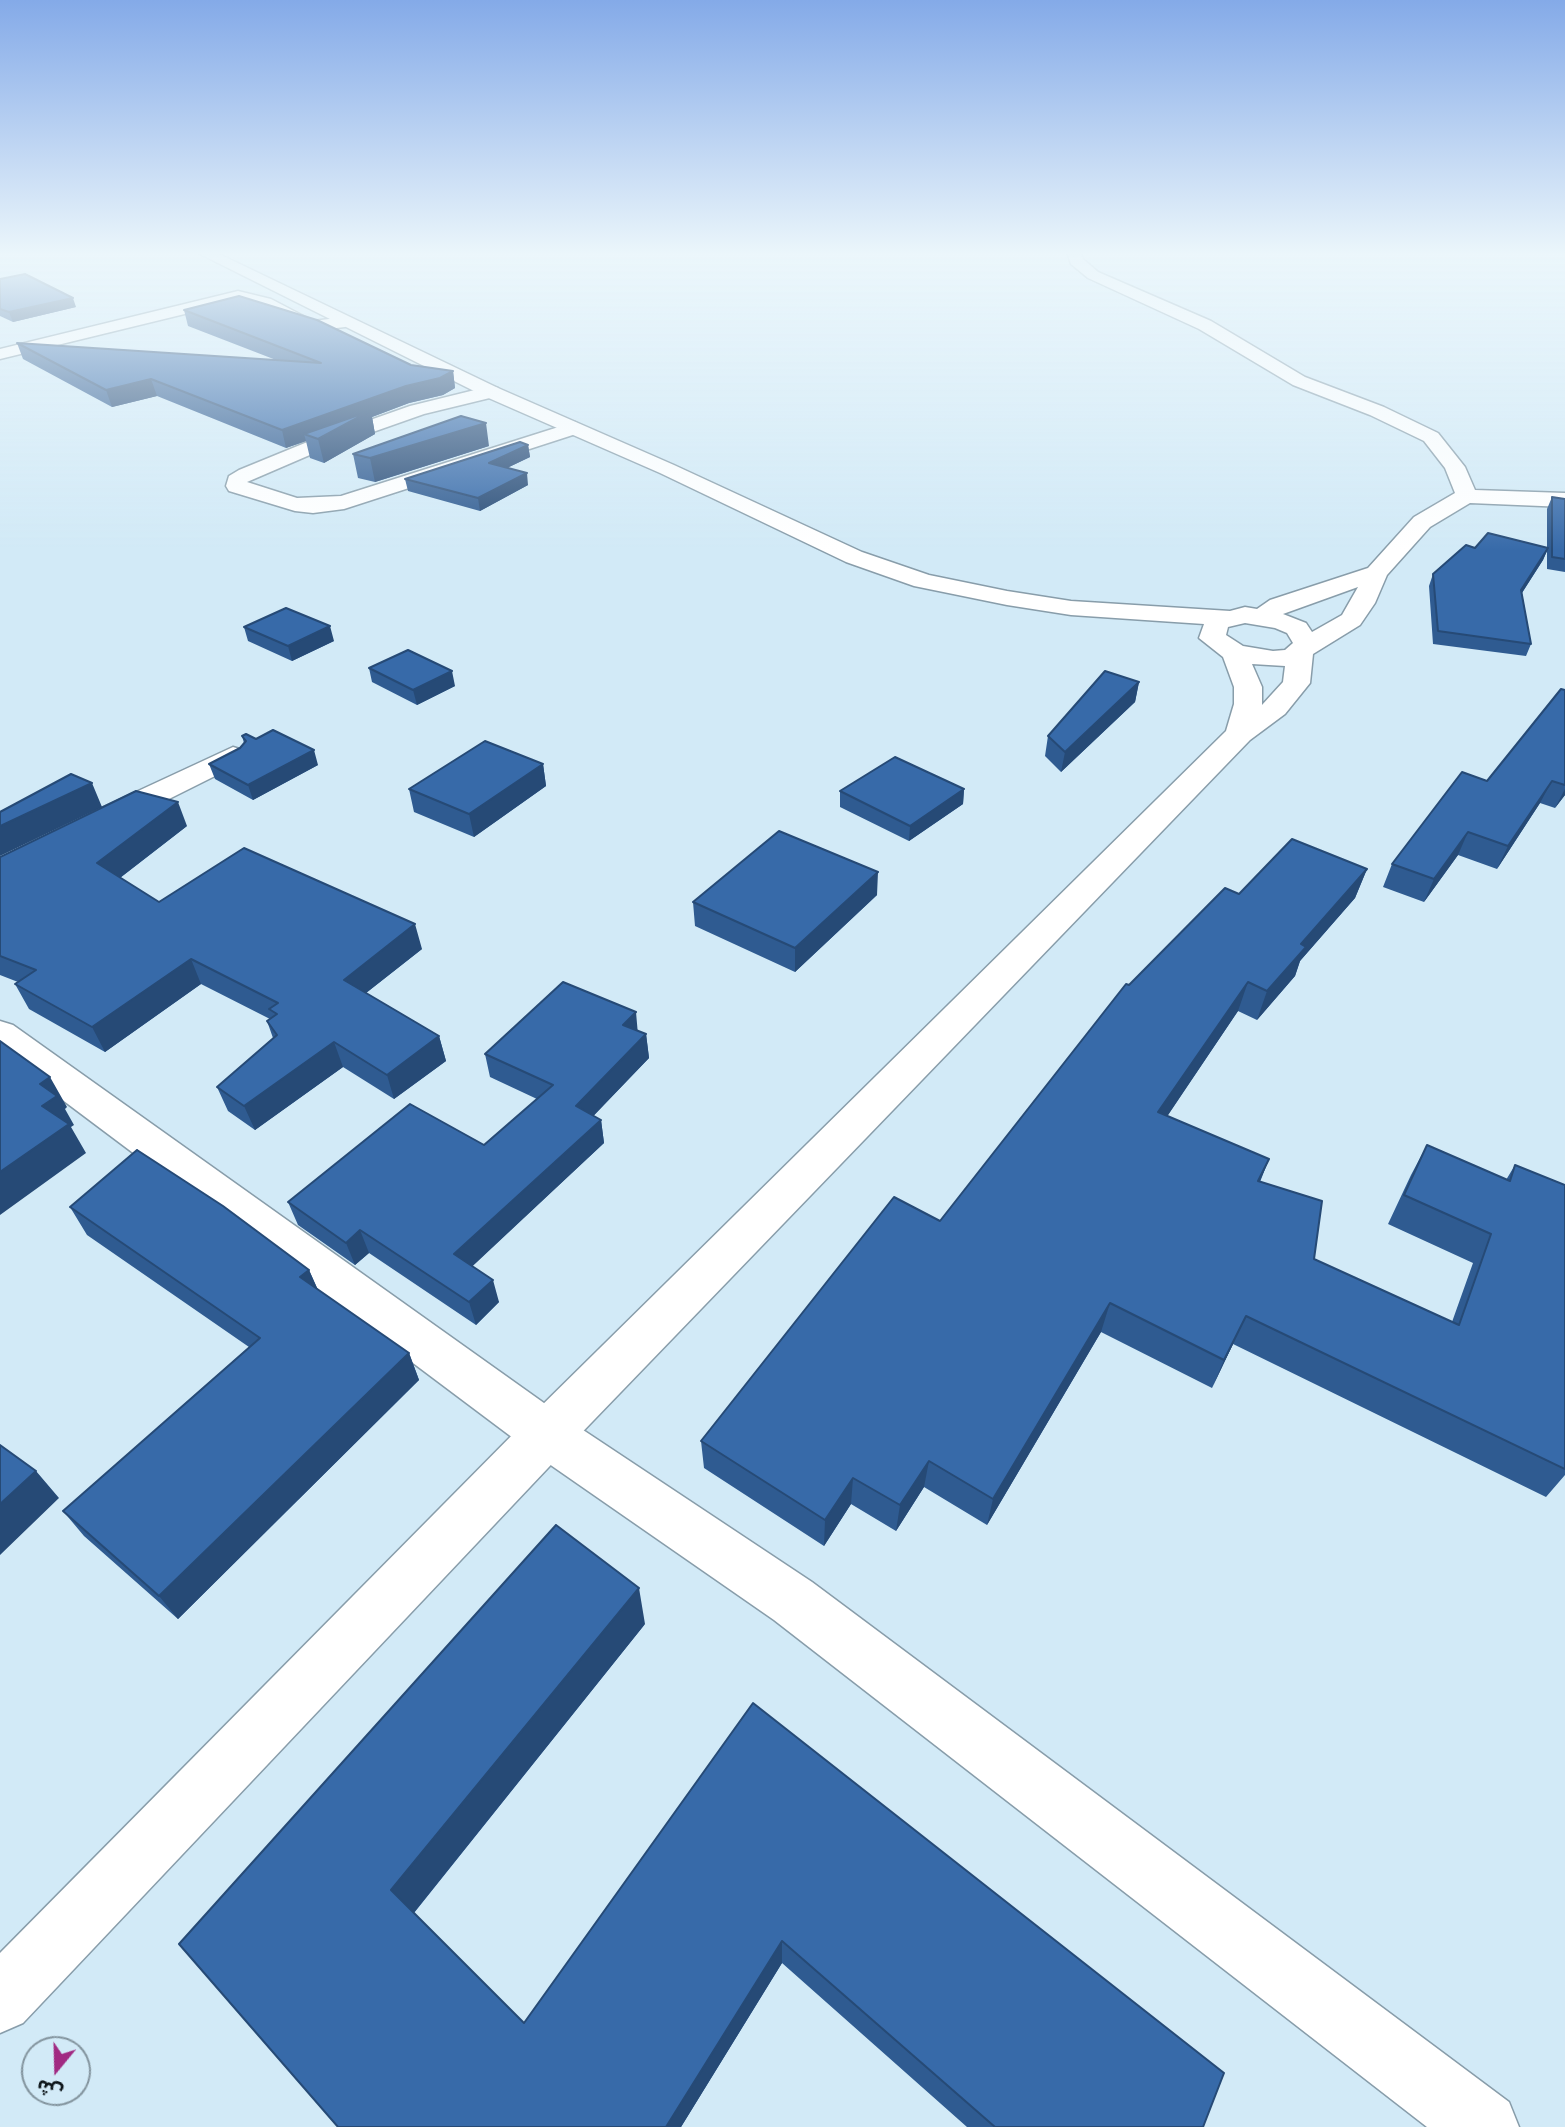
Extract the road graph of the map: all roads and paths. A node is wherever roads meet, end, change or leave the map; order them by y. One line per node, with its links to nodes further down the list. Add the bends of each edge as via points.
1 (408, 352): 3 (main road)
2 (1249, 352): 5 (main road, via 1299,381 1431,438 1455,467)
3 (491, 392): 4 (main road); 4 (main road, via 417,410 312,447 246,474 236,480 237,486 295,504 344,502)
4 (575, 428): 8 (main road, via 855,557 955,589)
5 (1467, 496): 6 (main road); 7 (main road, via 1422,522)
6 (1565, 500)
7 (1376, 573): 9 (main road, via 1279,605); 12 (main road, via 1350,621)
8 (1071, 608): 10 (main road); 11 (main road)
9 (1263, 617): 10 (main road); 12 (main road, via 1297,628)
10 (1227, 618): 11 (main road, via 1217,622 1212,638)
11 (1228, 649): 12 (main road, via 1273,659); 13 (main road, via 1248,687)
12 (1304, 649): 13 (main road, via 1296,683 1275,708)
13 (1240, 734): 17 (main road)
14 (233, 755): 15 (main road)
15 (74, 834)
16 (0, 1034): 17 (main road)
17 (547, 1434): 18 (main road); 19 (main road, via 793,1601)
18 (0, 2000)
19 (1484, 2127)

